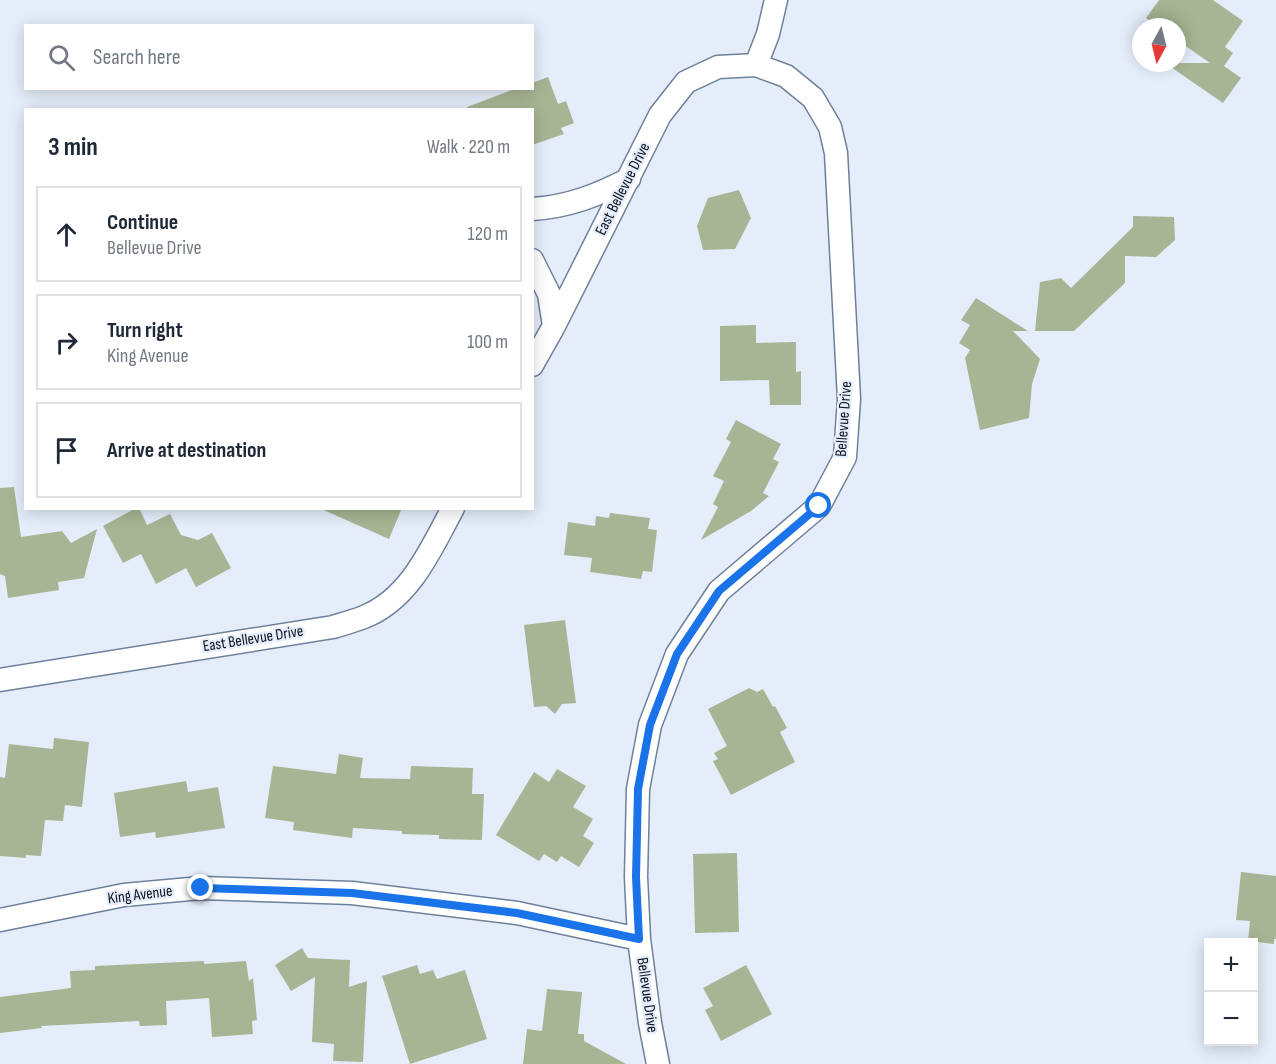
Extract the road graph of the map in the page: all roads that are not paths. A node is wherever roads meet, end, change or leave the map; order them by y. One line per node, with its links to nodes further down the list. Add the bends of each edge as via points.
1 (776, 0): 2 (street)
2 (756, 65): 3 (street, East Bellevue Drive, via 718,67 686,82 660,116); 11 (street, Bellevue Drive, via 786,76 813,98 830,128 836,153 849,399 844,457 819,506 719,591 677,654 650,725 638,789)
3 (629, 179): 4 (street, via 597,196); 6 (street, East Bellevue Drive)
4 (534, 210)
5 (534, 264): 6 (street, via 549,294)
6 (554, 326): 7 (street, East Bellevue Drive)
7 (534, 361)
8 (452, 510): 9 (street, East Bellevue Drive, via 417,573 394,598 366,617 333,627)
9 (0, 680)
10 (0, 920): 11 (street, King Avenue, via 124,895 213,889 352,893 517,913)
11 (639, 939): 12 (street, Bellevue Drive)
12 (658, 1064)

